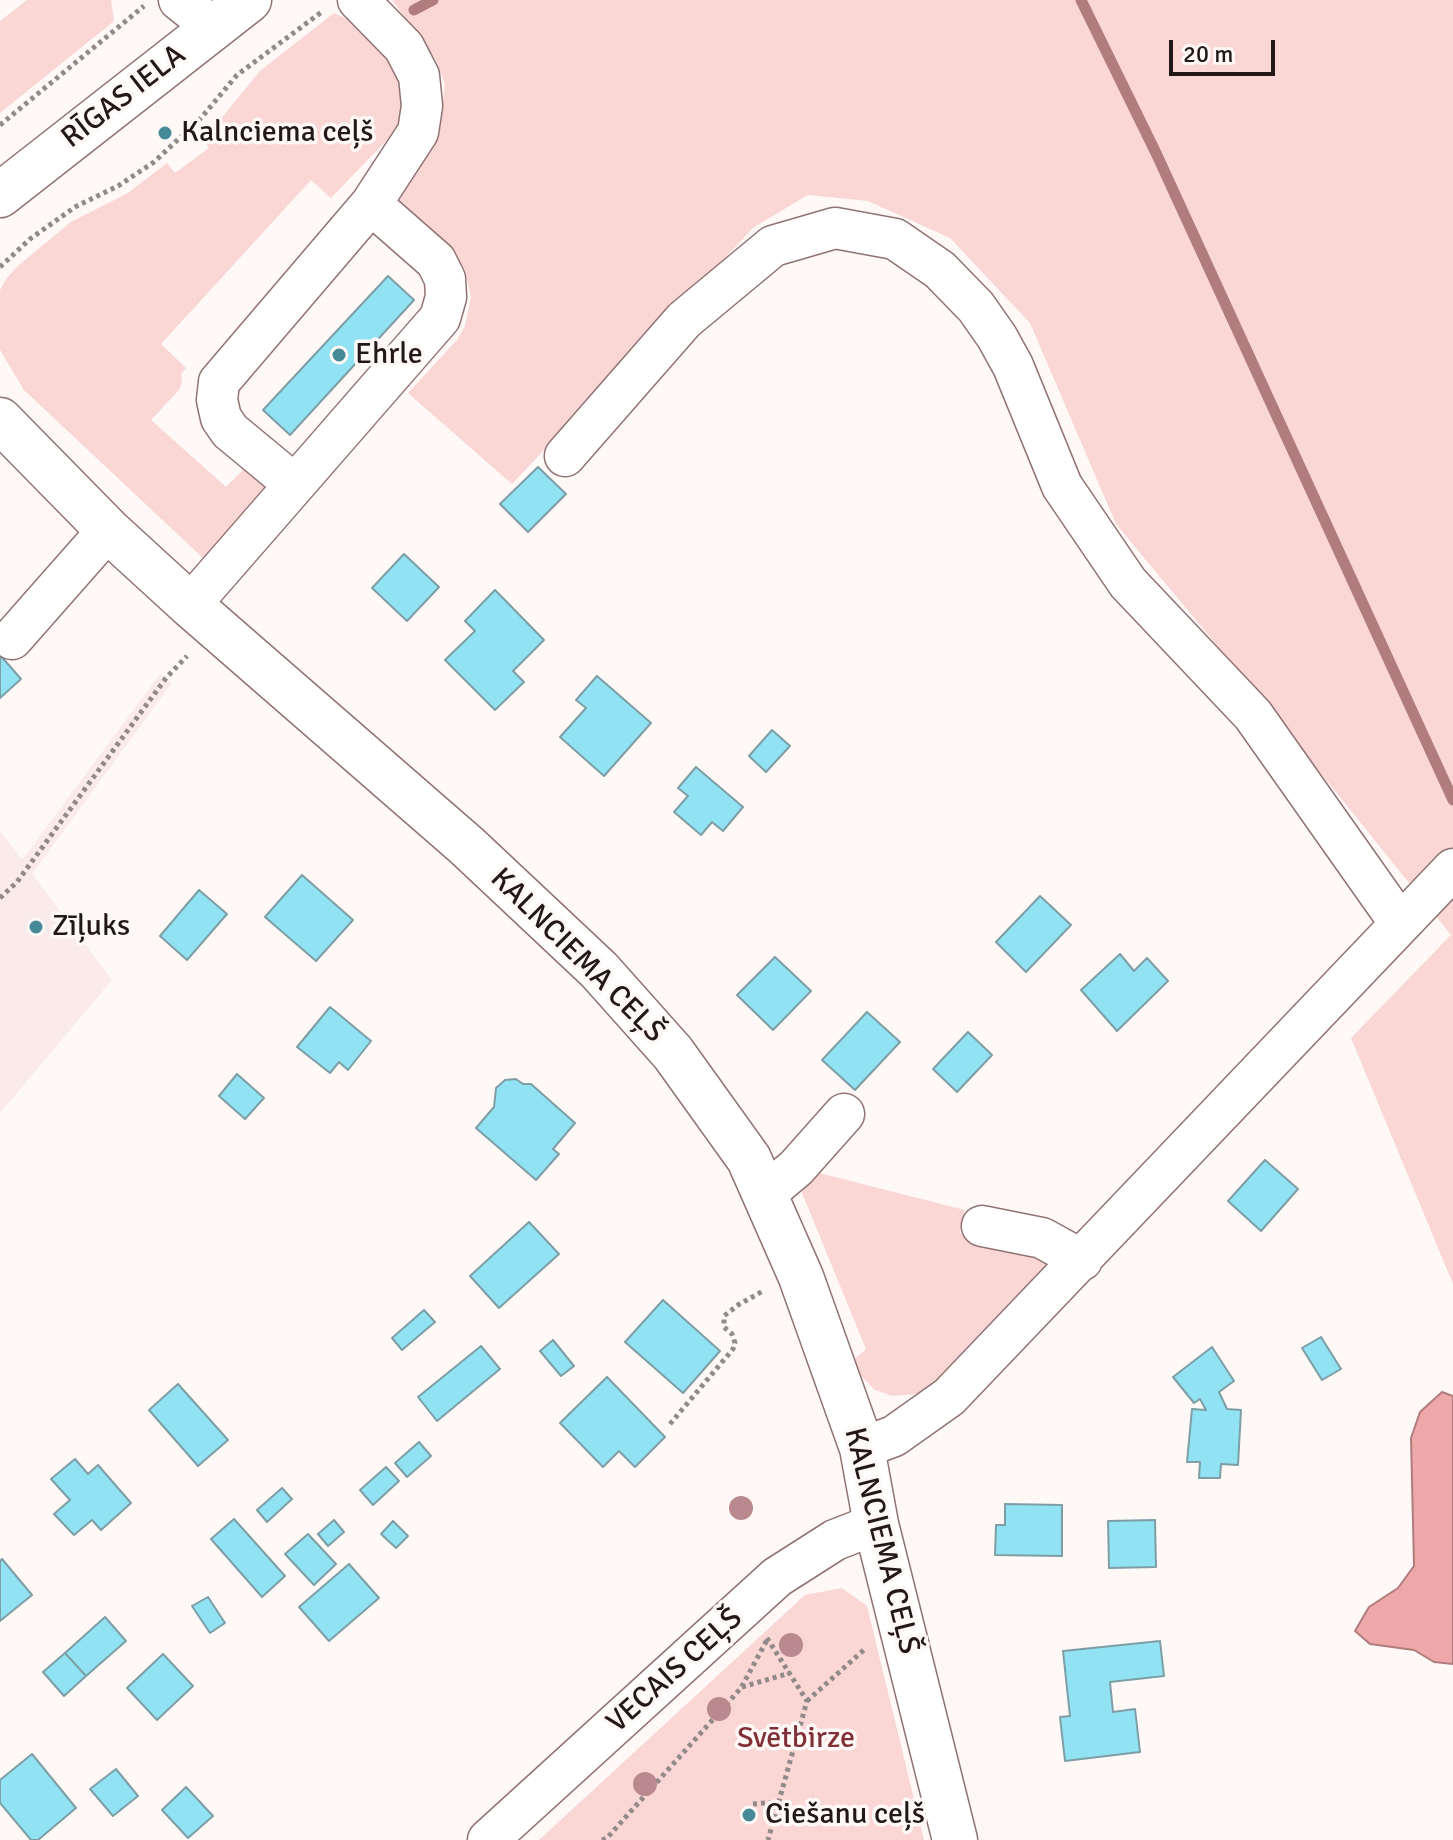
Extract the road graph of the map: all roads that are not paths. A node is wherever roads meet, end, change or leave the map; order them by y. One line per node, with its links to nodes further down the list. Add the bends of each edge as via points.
1 (179, 0): 4 (street)
2 (249, 0): 4 (main road, RĪGAS IELA)
3 (341, 5): 6 (street, via 404,47 419,76 418,132)
4 (214, 28): 5 (main road, RĪGAS IELA)
5 (0, 195)
6 (371, 204): 9 (street, via 436,261 446,297 440,318); 9 (street, via 219,382 221,418 230,431)
7 (0, 420): 10 (main road, KALNCIEMA CEĻŠ)
8 (565, 456): 14 (street, via 684,320 773,246 835,228 895,239 940,270 976,307 1013,366 1062,486 1111,559 1253,715)
9 (294, 484): 11 (street)
10 (108, 530): 11 (main road, KALNCIEMA CEĻŠ); 12 (street)
11 (190, 605): 16 (main road, KALNCIEMA CEĻŠ, via 467,846 599,970 673,1053 749,1159)
12 (12, 639)
13 (1453, 869): 14 (street)
14 (1399, 922): 18 (street)
15 (844, 1114): 16 (street)
16 (765, 1194): 19 (main road, KALNCIEMA CEĻŠ, via 801,1277)
17 (982, 1226): 18 (street, via 1042,1238)
18 (1082, 1260): 19 (street, via 949,1397 894,1436)
19 (862, 1448): 20 (main road, KALNCIEMA CEĻŠ)
20 (876, 1524): 21 (street, VECAIS CEĻŠ, via 835,1540 777,1577); 22 (main road, KALNCIEMA CEĻŠ)
21 (488, 1840)
22 (955, 1840)

